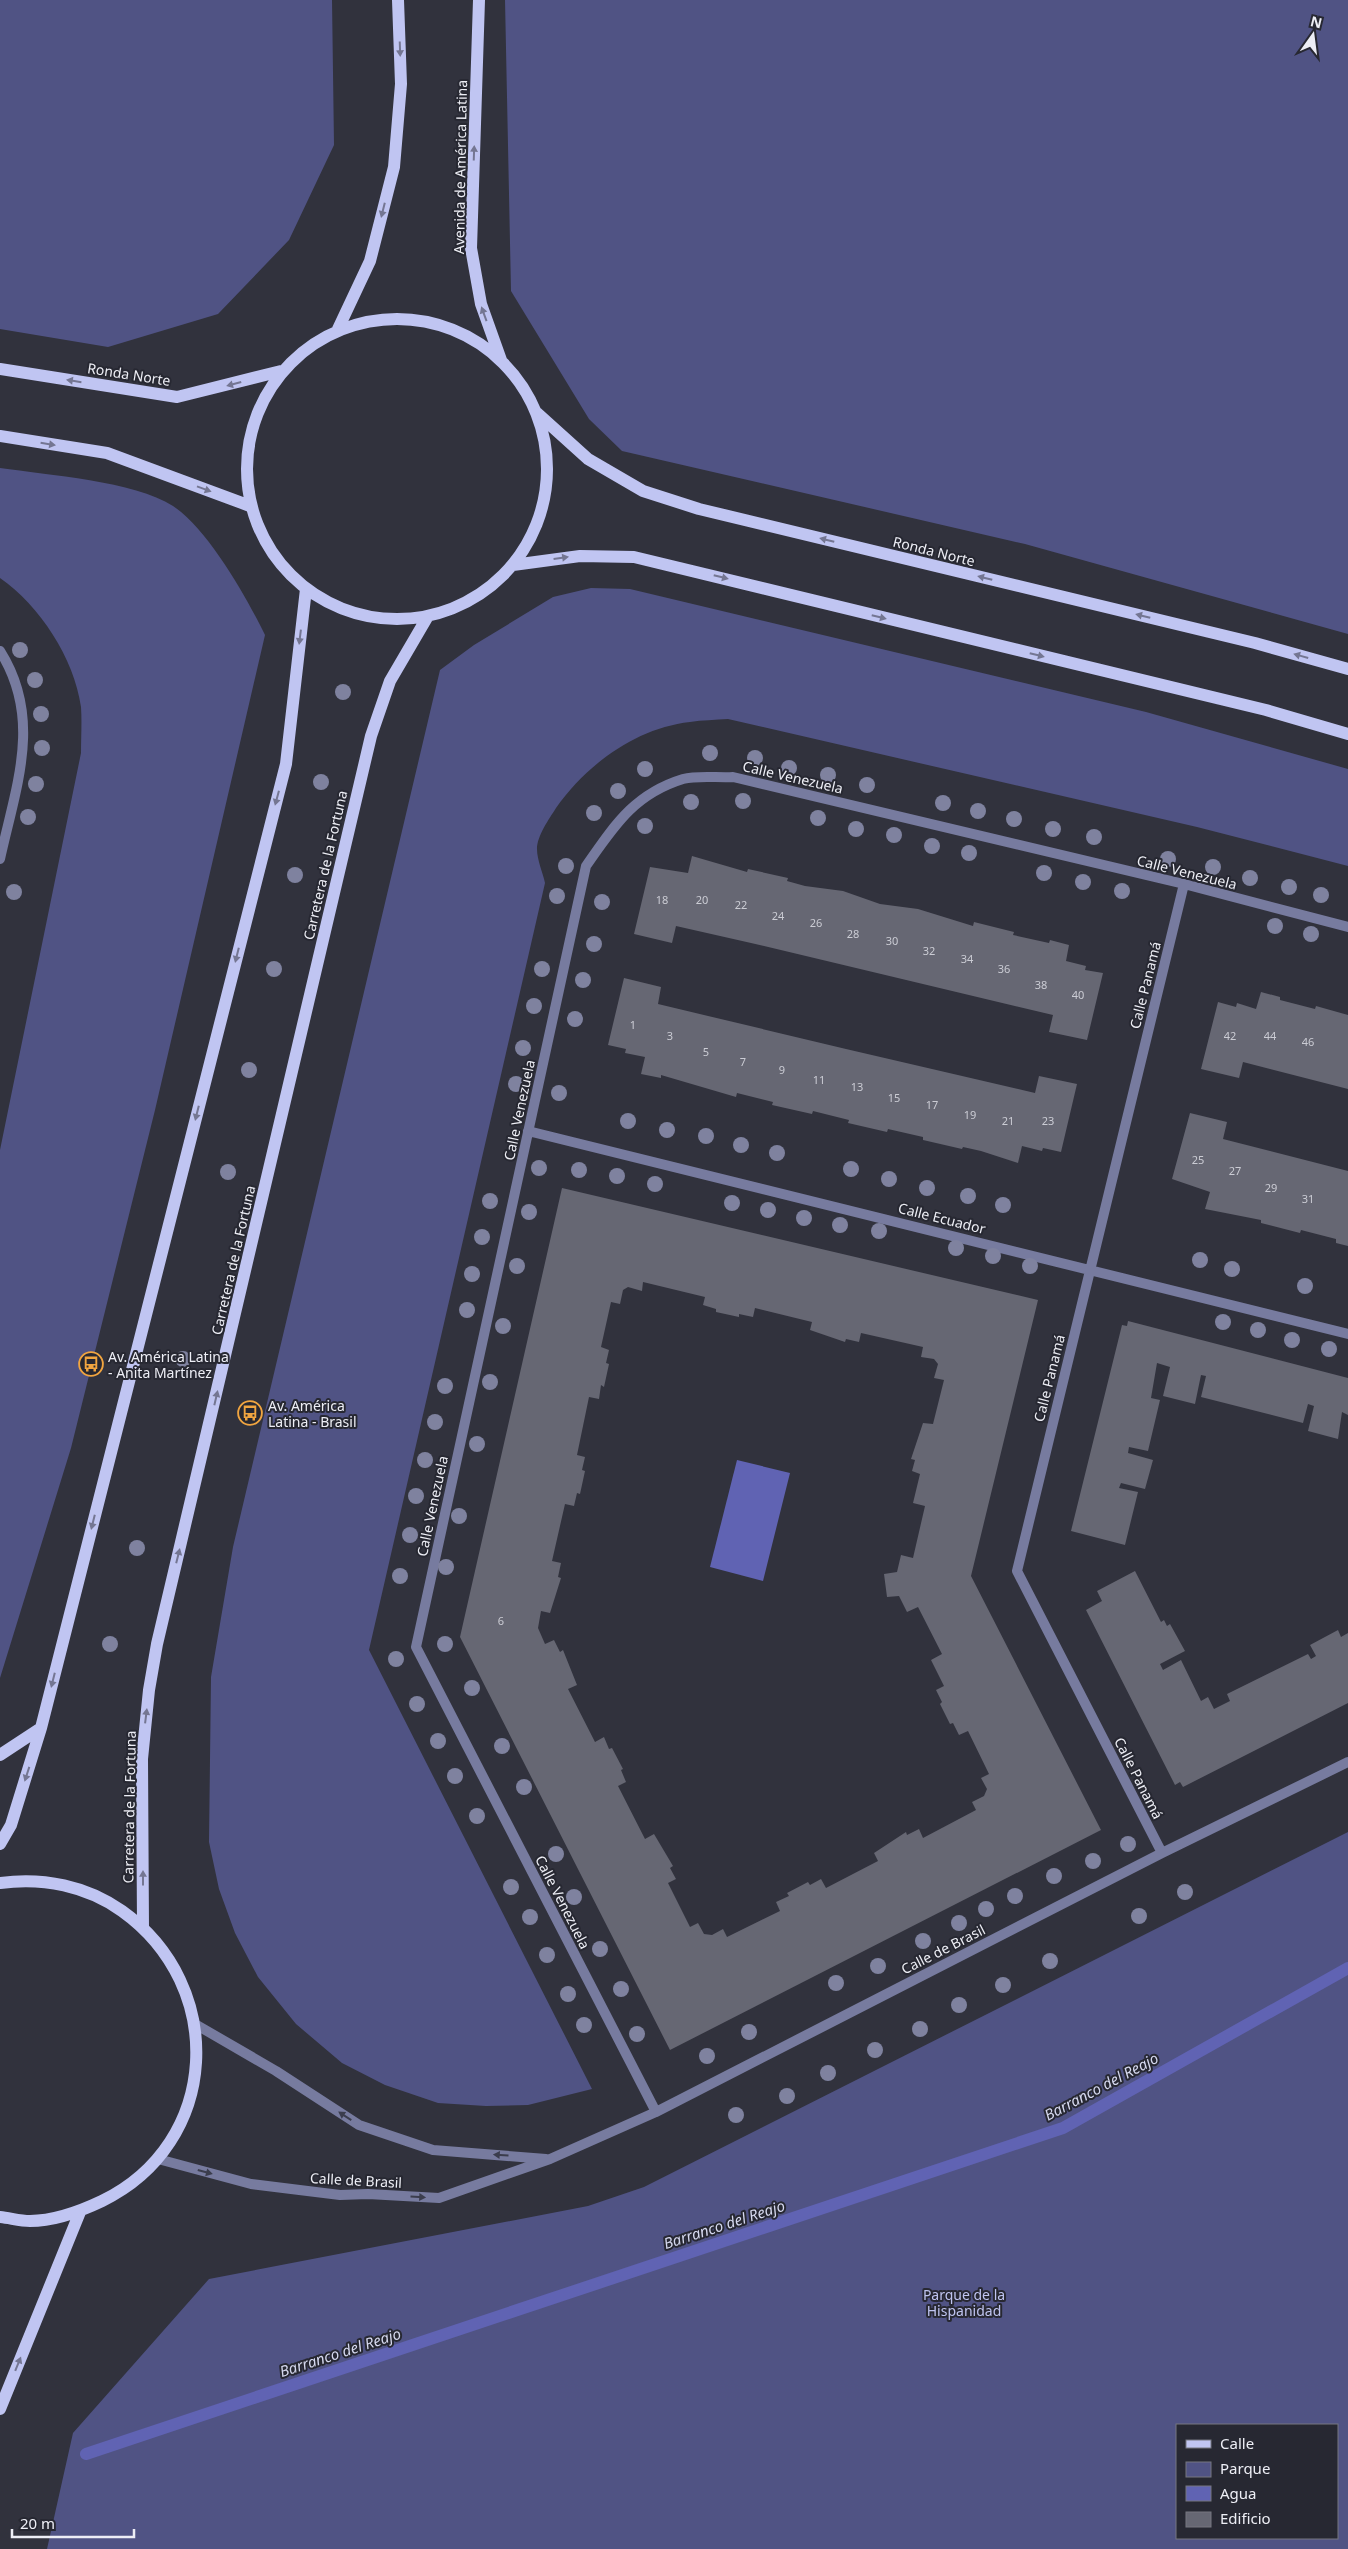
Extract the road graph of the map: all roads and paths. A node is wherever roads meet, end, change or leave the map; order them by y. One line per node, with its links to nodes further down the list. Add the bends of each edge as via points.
1 (398, 0): 3 (main road, one-way to 3, via 401,84 394,167 370,261)
2 (479, 0): 4 (main road, Avenida de América Latina, one-way to 2, via 480,304 471,248)
3 (338, 329): 4 (main road, via 381,319 424,320 465,334); 6 (main road, via 308,347)
4 (501, 360): 7 (main road, via 522,384)
5 (0, 369): 6 (main road, Ronda Norte, one-way to 5, via 177,397)
6 (281, 371): 9 (main road, via 256,412 246,458)
7 (537, 413): 10 (main road, via 547,452 546,492 534,531); 14 (main road, Ronda Norte, one-way to 7, via 1245,641 698,509 643,491 588,459)
8 (0, 436): 9 (main road, one-way to 9, via 107,453)
9 (250, 506): 11 (main road, via 271,553)
10 (513, 565): 12 (main road, via 489,589 460,606); 15 (main road, one-way to 15, via 580,556 634,557 1266,710)
11 (306, 589): 12 (main road, via 344,610 386,619); 22 (main road, one-way to 22, via 286,764)
12 (428, 616): 28 (main road, Carretera de la Fortuna, one-way to 12, via 142,1759 157,1644 371,736 390,681)
13 (0, 651): 16 (street, via 10,667 22,700 24,724 23,751)
14 (1348, 669)
15 (1348, 734)
16 (0, 859)
17 (1184, 884): 18 (street, Calle Venezuela); 19 (street, Calle Venezuela, via 733,777 685,779 644,796 612,829 586,866); 20 (street, Calle Panamá)
18 (1348, 927)
19 (528, 1131): 20 (street, Calle Ecuador); 30 (street, Calle Venezuela, via 416,1647)
20 (1090, 1269): 21 (street, Calle Ecuador); 26 (street, Calle Panamá, via 1016,1571)
21 (1348, 1334)
22 (41, 1728): 23 (main road); 25 (main road, one-way to 25, via 11,1825)
23 (0, 1755)
24 (1348, 1762): 26 (street, Calle de Brasil)
25 (0, 1844)
26 (1162, 1852): 30 (street, Calle de Brasil)
27 (0, 1884): 28 (main road, via 20,1880 64,1884 107,1900)
28 (143, 1927): 29 (main road, via 167,1955 185,1988)
29 (195, 2024): 31 (main road, via 197,2060 191,2096 178,2129); 32 (street, Calle de Brasil, one-way to 29, via 433,2150 359,2126 276,2071)
30 (656, 2112): 32 (street, Calle de Brasil)
31 (158, 2159): 32 (street, Calle de Brasil, one-way to 32, via 251,2184 340,2195 439,2198); 33 (main road, via 122,2191)
32 (550, 2159)
33 (80, 2212): 34 (main road, via 31,2221); 35 (main road, one-way to 33)
34 (0, 2217)
35 (0, 2409)

